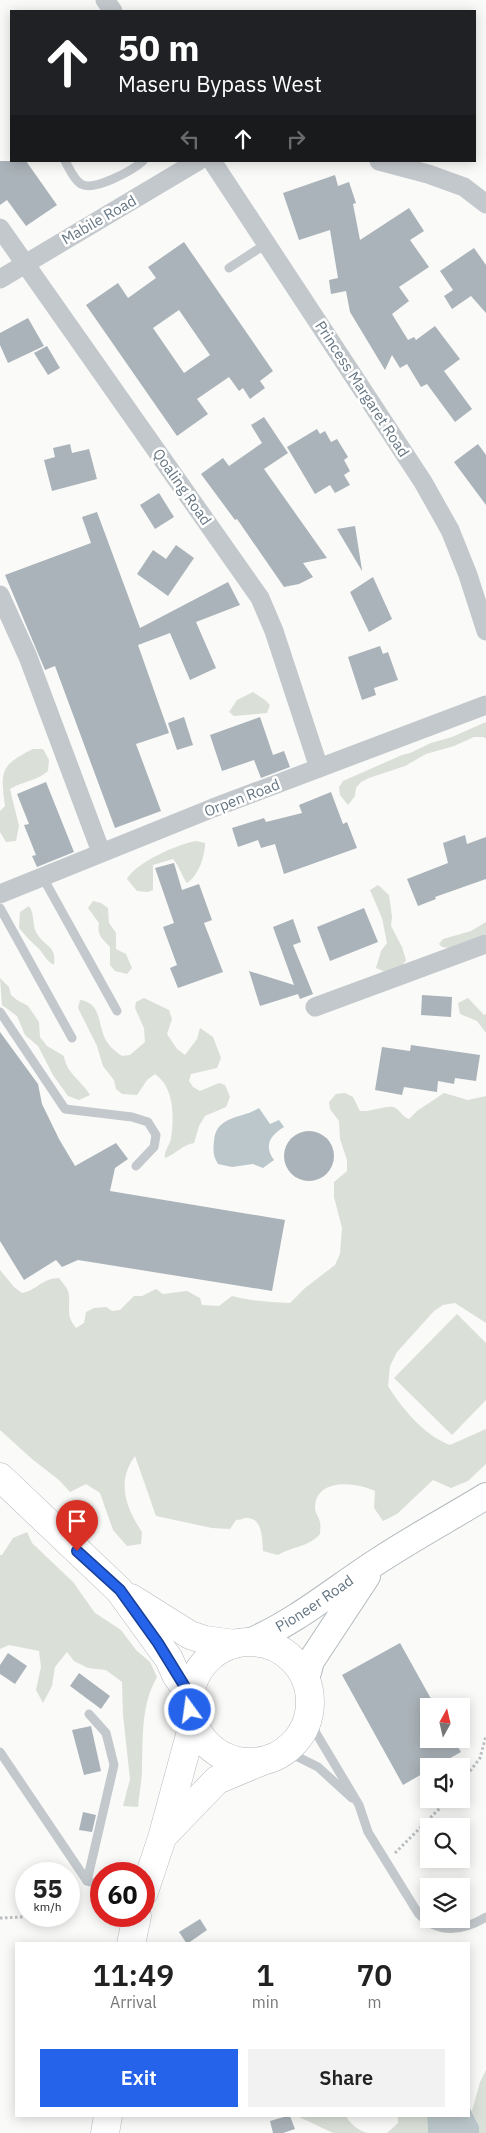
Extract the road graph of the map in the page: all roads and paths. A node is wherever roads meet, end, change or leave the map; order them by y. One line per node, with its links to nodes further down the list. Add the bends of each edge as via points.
1 (66, 162): 2 (lane, via 79,183 88,187 99,185)
2 (140, 162)
3 (196, 162): 9 (street, Mabile Road)
4 (213, 162): 8 (street, Princess Margaret Road)
5 (384, 162): 6 (street, via 464,187)
6 (486, 204)
7 (0, 228): 9 (street, Qoaling Road)
8 (266, 244): 10 (lane); 13 (street, Princess Margaret Road, via 423,482 450,530)
9 (24, 264): 11 (street, Mabile Road); 15 (street, Qoaling Road, via 260,598)
10 (229, 268)
11 (0, 279)
12 (0, 595): 16 (street, via 28,657)
13 (486, 631)
14 (486, 705): 15 (street, Orpen Road)
15 (319, 768): 16 (street, Orpen Road)
16 (101, 852): 17 (street, Orpen Road)
17 (42, 876): 18 (street, Orpen Road); 23 (lane)
18 (0, 894)
19 (0, 908): 24 (lane)
20 (486, 944): 21 (street)
21 (315, 1007)
22 (0, 1012): 25 (lane, via 65,1109 148,1122 156,1135 154,1147)
23 (117, 1012)
24 (72, 1038)
25 (136, 1166)
26 (0, 1477): 29 (main road)
27 (486, 1496): 28 (main road, Pioneer Road)
28 (378, 1561): 30 (main road, Pioneer Road, via 278,1628); 31 (main road, Pioneer Road, via 311,1661)
29 (120, 1590): 30 (main road, via 190,1635 205,1640); 32 (main road)
30 (242, 1643): 31 (main road, via 264,1644 283,1653); 32 (main road, via 221,1649 209,1658 193,1681)
31 (306, 1680): 33 (main road)
32 (190, 1695): 35 (main road)
33 (310, 1709): 38 (main road, via 300,1736 290,1747); 40 (lane, via 316,1733)
34 (89, 1714): 45 (lane, via 106,1733 114,1764)
35 (193, 1724): 38 (main road, via 200,1736 222,1756 250,1762); 42 (main road)
36 (486, 1736): 39 (path, via 480,1758)
37 (0, 1752): 45 (lane)
38 (271, 1758): 40 (lane, via 298,1757 318,1767); 42 (main road, via 217,1780)
39 (470, 1771)
40 (360, 1805): 44 (lane, via 368,1832)
41 (440, 1808): 44 (path)
42 (162, 1838): 43 (main road)
43 (154, 1862)
44 (386, 1862): 48 (lane, via 427,1923 455,1929 473,1925)
45 (87, 1881): 46 (lane)
46 (90, 1882)
47 (15, 1917): 49 (path)
48 (486, 1917)
49 (0, 1918)
50 (135, 1927): 51 (main road)
51 (131, 1942)
52 (108, 2117): 53 (main road)
53 (105, 2133)

